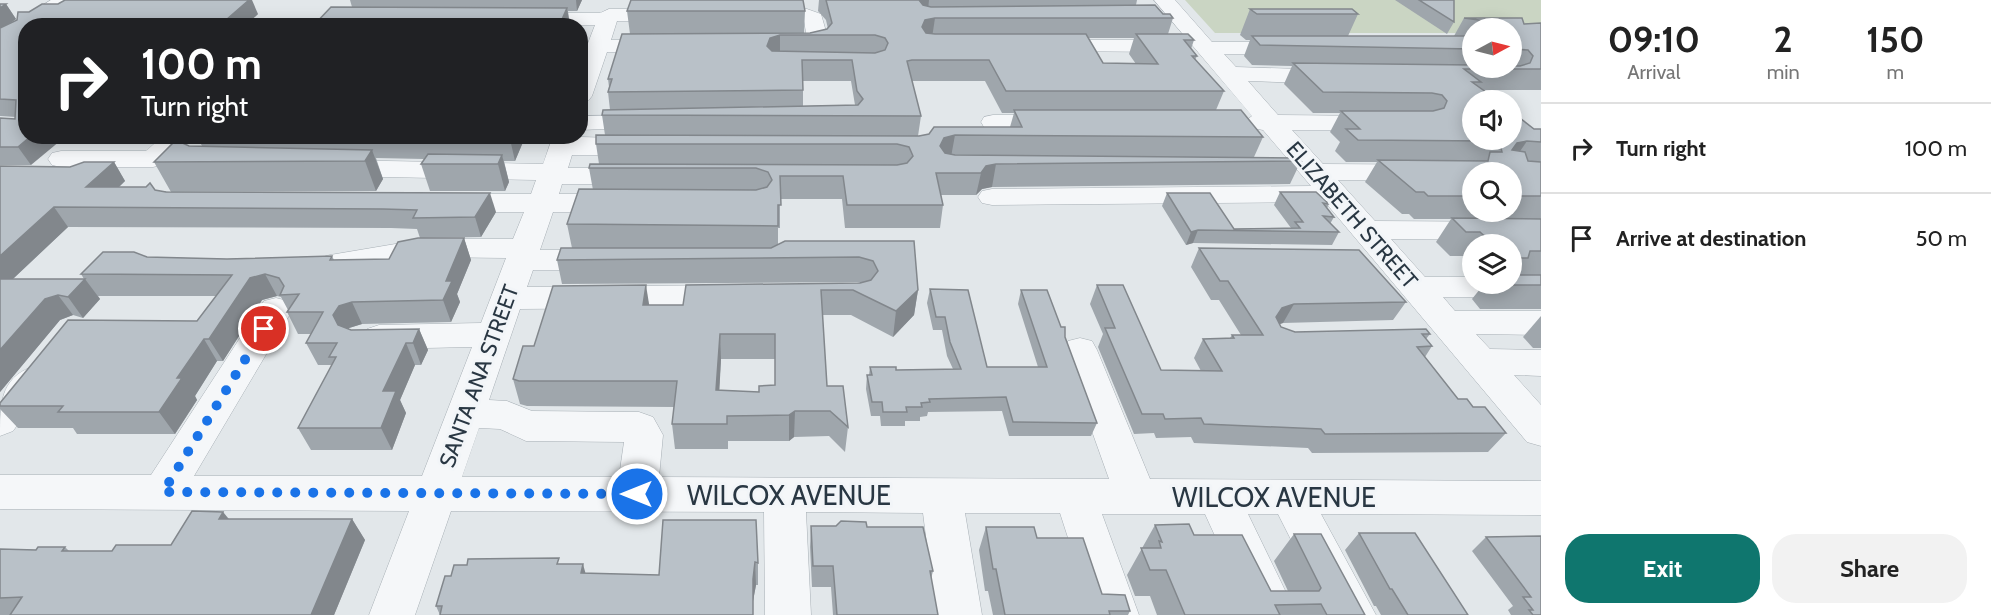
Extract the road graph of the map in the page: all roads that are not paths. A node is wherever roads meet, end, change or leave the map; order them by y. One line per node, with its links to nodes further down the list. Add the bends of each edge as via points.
1 (65, 0): 6 (street)
2 (826, 3): 10 (street, via 741,9 814,18 816,44)
3 (612, 9): 4 (street); 7 (street); 13 (street)
4 (690, 9)
5 (1166, 11): 19 (street, ELIZABETH STREET)
6 (36, 18)
7 (516, 18)
8 (18, 30): 9 (street)
9 (0, 41)
10 (762, 45)
11 (1027, 46): 19 (street)
12 (1311, 48): 19 (street)
13 (592, 54): 14 (street)
14 (677, 55)
15 (1082, 63): 19 (street)
16 (779, 65): 17 (street)
17 (826, 65)
18 (1350, 77): 19 (street)
19 (1235, 92): 22 (street); 31 (street, ELIZABETH STREET)
20 (1062, 100): 21 (street)
21 (1026, 101)
22 (1395, 114)
23 (673, 122): 28 (street)
24 (993, 122): 25 (street)
25 (1086, 122)
26 (170, 144): 33 (street, via 153,159 54,167)
27 (668, 147): 28 (street)
28 (557, 165): 29 (street); 34 (street); 36 (street); 38 (street); 41 (street, SANTA ANA STREET)
29 (313, 167)
30 (1266, 169): 31 (street)
31 (1314, 171): 32 (street); 35 (street, ELIZABETH STREET)
32 (1462, 173)
33 (83, 176)
34 (653, 190)
35 (1334, 194): 37 (street); 40 (street, ELIZABETH STREET)
36 (356, 195)
37 (992, 197)
38 (424, 203)
39 (1541, 231): 40 (street)
40 (1361, 244): 44 (street, ELIZABETH STREET, via 1390,258)
41 (523, 255): 42 (street); 43 (street, via 425,248 344,265); 47 (street, SANTA ANA STREET)
42 (628, 260)
43 (297, 266)
44 (1415, 287): 45 (street); 50 (street, ELIZABETH STREET)
45 (1541, 287)
46 (764, 296): 47 (street)
47 (507, 298): 52 (street, SANTA ANA STREET)
48 (276, 309): 62 (street)
49 (1541, 323): 50 (street)
50 (1451, 328): 51 (street); 56 (street, ELIZABETH STREET)
51 (1410, 334)
52 (494, 335): 53 (street); 58 (street, SANTA ANA STREET)
53 (362, 338)
54 (1080, 350): 68 (street)
55 (52, 356): 59 (street)
56 (1481, 362): 57 (street); 60 (street, ELIZABETH STREET)
57 (1541, 363)
58 (465, 413): 63 (street, SANTA ANA STREET); 64 (street, via 507,415 526,426 639,427 644,435)
59 (0, 421)
60 (1541, 430)
61 (0, 492): 62 (street, WILCOX AVENUE)
62 (163, 492): 63 (street, WILCOX AVENUE)
63 (436, 494): 64 (street, WILCOX AVENUE); 72 (street, SANTA ANA STREET)
64 (637, 494): 65 (street, WILCOX AVENUE)
65 (784, 495): 66 (street, WILCOX AVENUE); 73 (street)
66 (941, 495): 67 (street, WILCOX AVENUE); 74 (street)
67 (1076, 496): 68 (street, WILCOX AVENUE); 75 (street)
68 (1136, 496): 69 (street, WILCOX AVENUE)
69 (1218, 496): 70 (street, WILCOX AVENUE); 76 (street)
70 (1290, 497): 71 (street, WILCOX AVENUE); 77 (street)
71 (1541, 498)
72 (392, 615)
73 (788, 615)
74 (959, 615)
75 (1116, 615)
76 (1274, 615)
77 (1353, 615)

